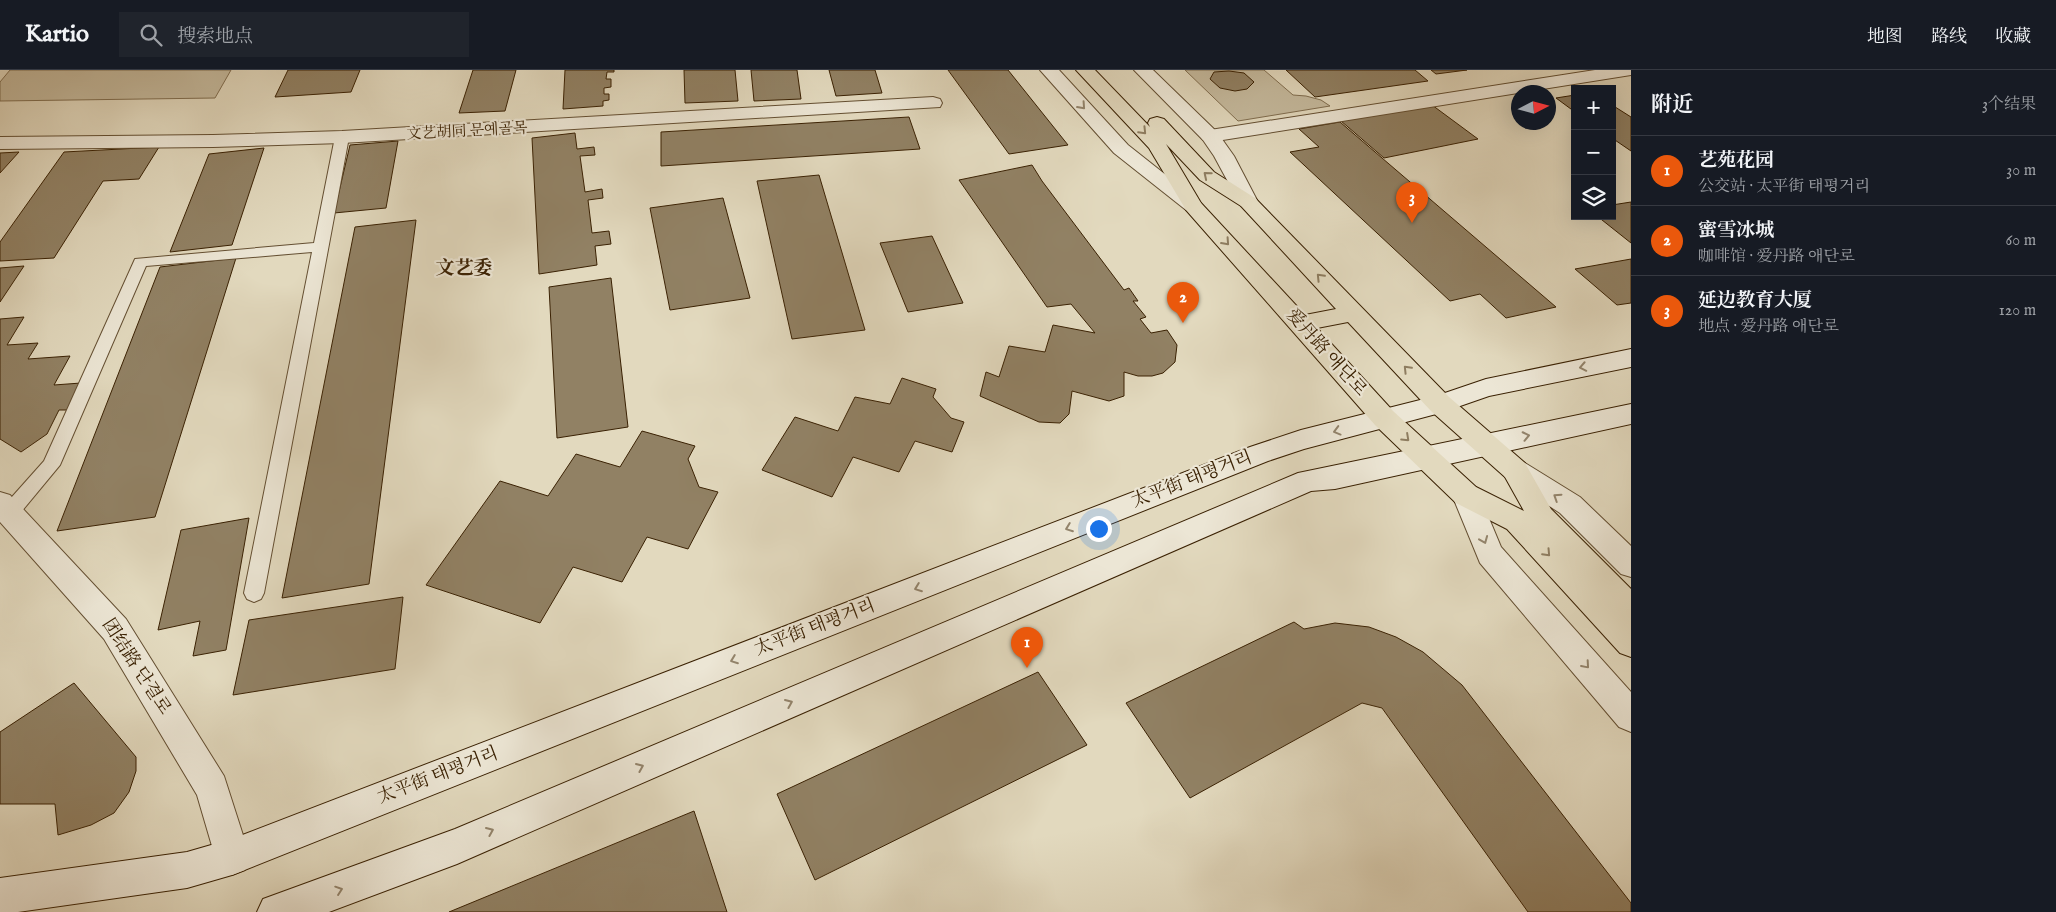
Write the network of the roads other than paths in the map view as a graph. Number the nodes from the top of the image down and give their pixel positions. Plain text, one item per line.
1 (1049, 70) edge
2 (1085, 70) edge
3 (1105, 70) edge
4 (1142, 70) edge
5 (1630, 70) edge
6 (933, 103) dead end
7 (1210, 136) junction
8 (342, 137) junction
9 (0, 143) edge
10 (1248, 202) junction
11 (1193, 206) junction
12 (320, 246) junction
13 (1353, 312) junction
14 (1300, 324) junction
15 (1631, 358) edge
16 (1440, 404) junction
17 (1631, 414) edge
18 (1384, 418) junction
19 (1486, 445) junction
20 (1428, 459) junction
21 (1515, 470) junction
22 (1466, 495) junction
23 (5, 508) edge
24 (1631, 565) edge
25 (254, 593) dead end
26 (1631, 610) edge
27 (1631, 643) edge
28 (1631, 716) edge
29 (232, 857) junction
30 (0, 896) edge
31 (276, 912) edge

1 -> 11 street, 爱丹路 애단로
2 -> 11 main road, 爱丹路 애단로
10 -> 3 main road
4 - 7 street
5 - 7 street
6 - 8 street, 文艺胡同 문예골목
7 - 10 street
8 - 9 street, 文艺胡同 문예골목
8 - 12 lane
13 -> 10 main road
11 -> 14 main road, 爱丹路 애단로
12 - 23 lane
12 - 25 lane
13 - 14 main road
16 -> 13 main road
14 - 18 main road, 爱丹路 애단로
15 -> 16 street, 太平街 태평거리
16 - 18 street, 太平街 태평거리
16 - 19 main road
19 -> 17 street
18 -> 20 main road, 爱丹路 애단로
18 -> 29 street, 太平街 태평거리
19 - 20 street
19 - 21 main road
20 - 22 main road, 爱丹路 애단로
31 -> 20 street
24 -> 21 street
21 - 26 main road
22 -> 27 main road, 爱丹路 애단로
22 -> 28 street, 爱丹路 애단로
23 - 29 street, 团结路 단결로
29 - 30 street, 太平街 태평거리

